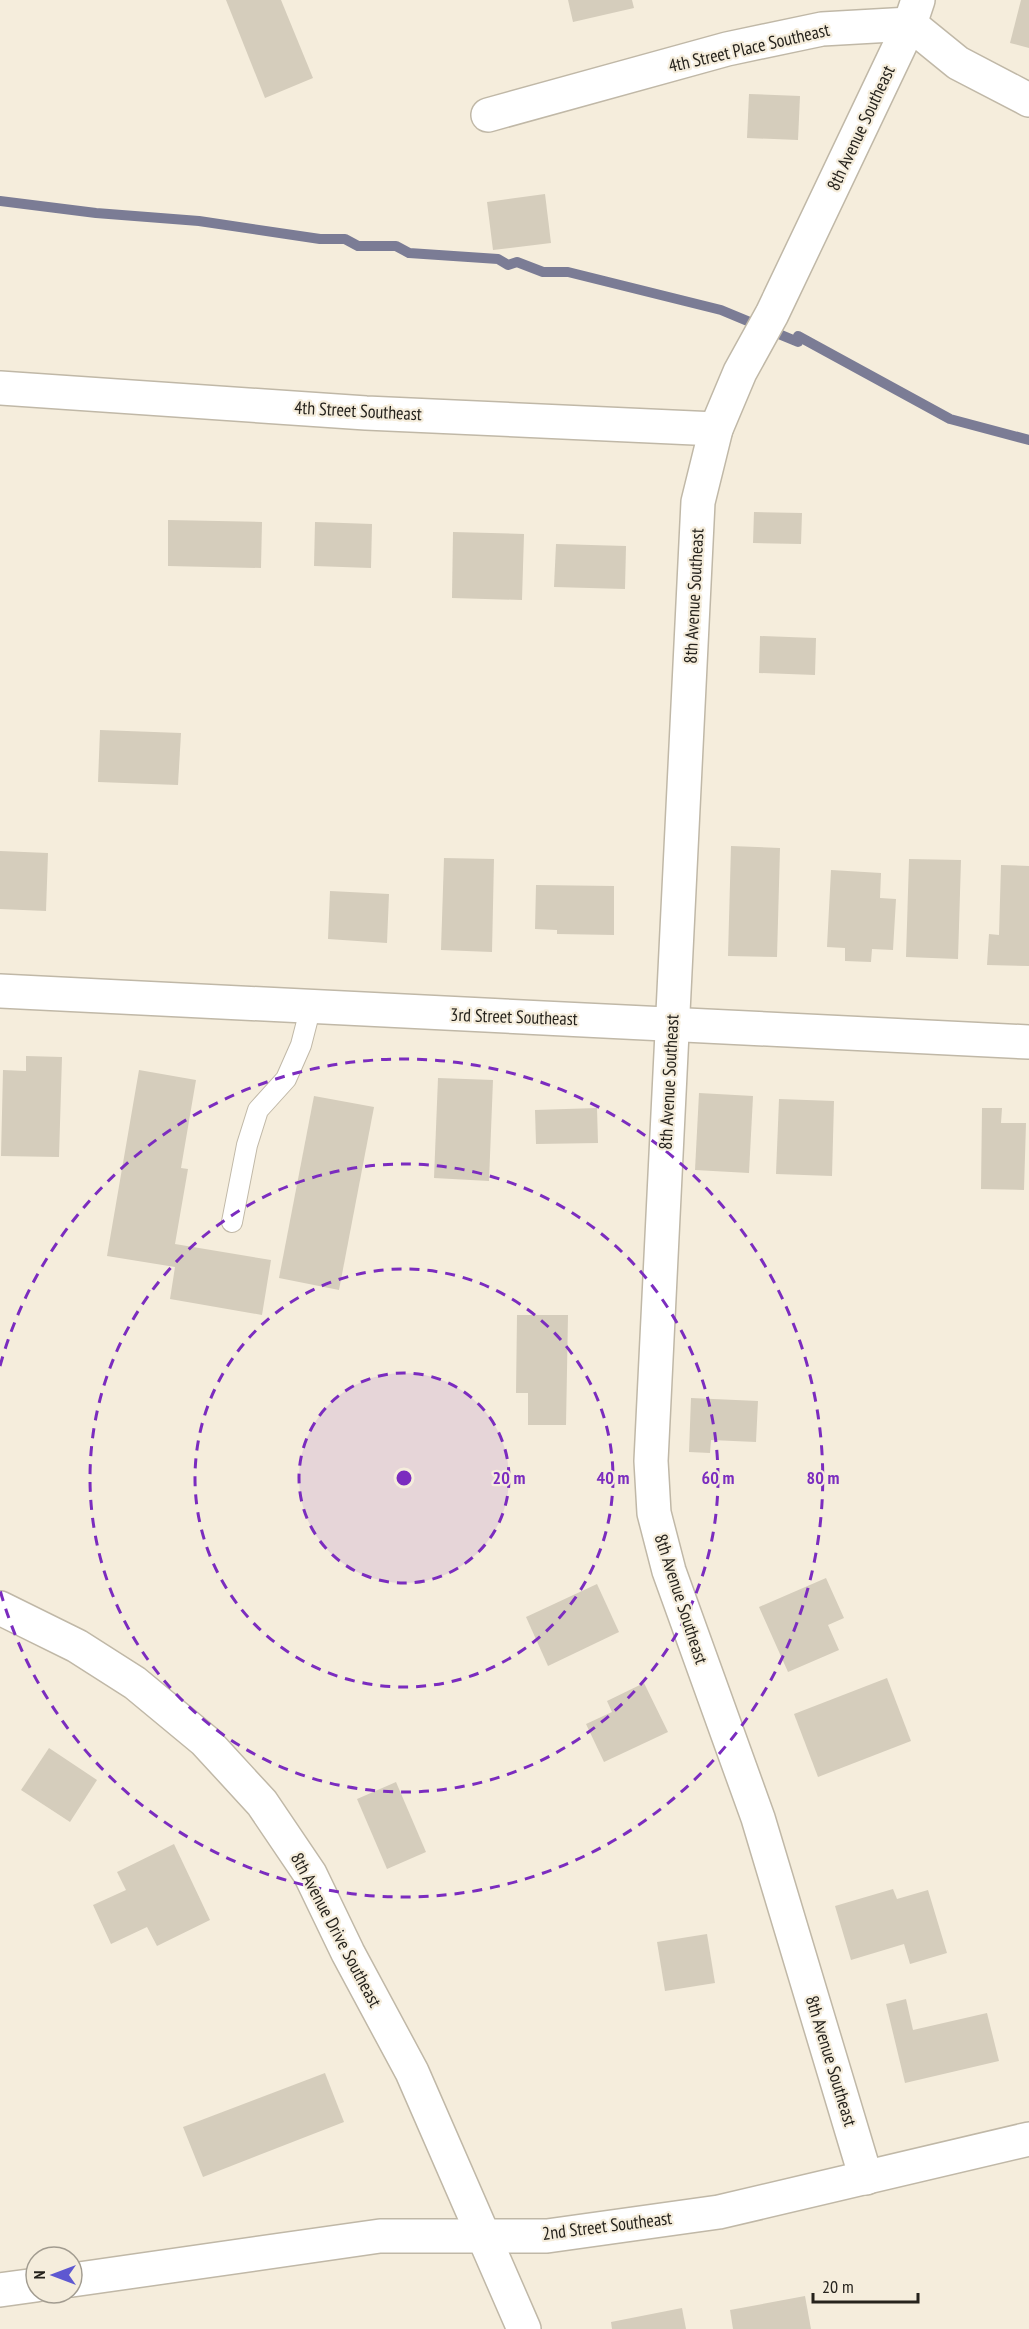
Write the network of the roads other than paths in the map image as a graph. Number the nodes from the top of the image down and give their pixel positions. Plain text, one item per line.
1 (914, 12) edge
2 (1029, 100) edge
3 (488, 115) dead end
4 (0, 388) edge
5 (716, 429) junction
6 (0, 990) edge
7 (311, 1006) junction
8 (672, 1024) junction
9 (1029, 1042) edge
10 (232, 1222) dead end
11 (0, 1608) edge
12 (1029, 2139) edge
13 (866, 2178) junction
14 (481, 2234) junction
15 (84, 2278) edge
16 (24, 2287) edge
17 (0, 2290) edge
18 (524, 2329) edge

1 - 2 street
1 - 3 street, 4th Street Place Southeast
1 - 5 street, 8th Avenue Southeast
4 - 5 street, 4th Street Southeast
5 - 8 street, 8th Avenue Southeast
6 - 7 street, 3rd Street Southeast
7 - 8 street, 3rd Street Southeast
7 - 10 lane
8 - 9 street, 3rd Street Southeast
8 - 13 street, 8th Avenue Southeast
11 - 14 street, 8th Avenue Drive Southeast
12 - 13 street, 2nd Street Southeast
13 - 14 street, 2nd Street Southeast
14 - 15 street, 2nd Street Southeast
14 - 18 street, 8th Avenue Drive Southeast
16 - 17 street

